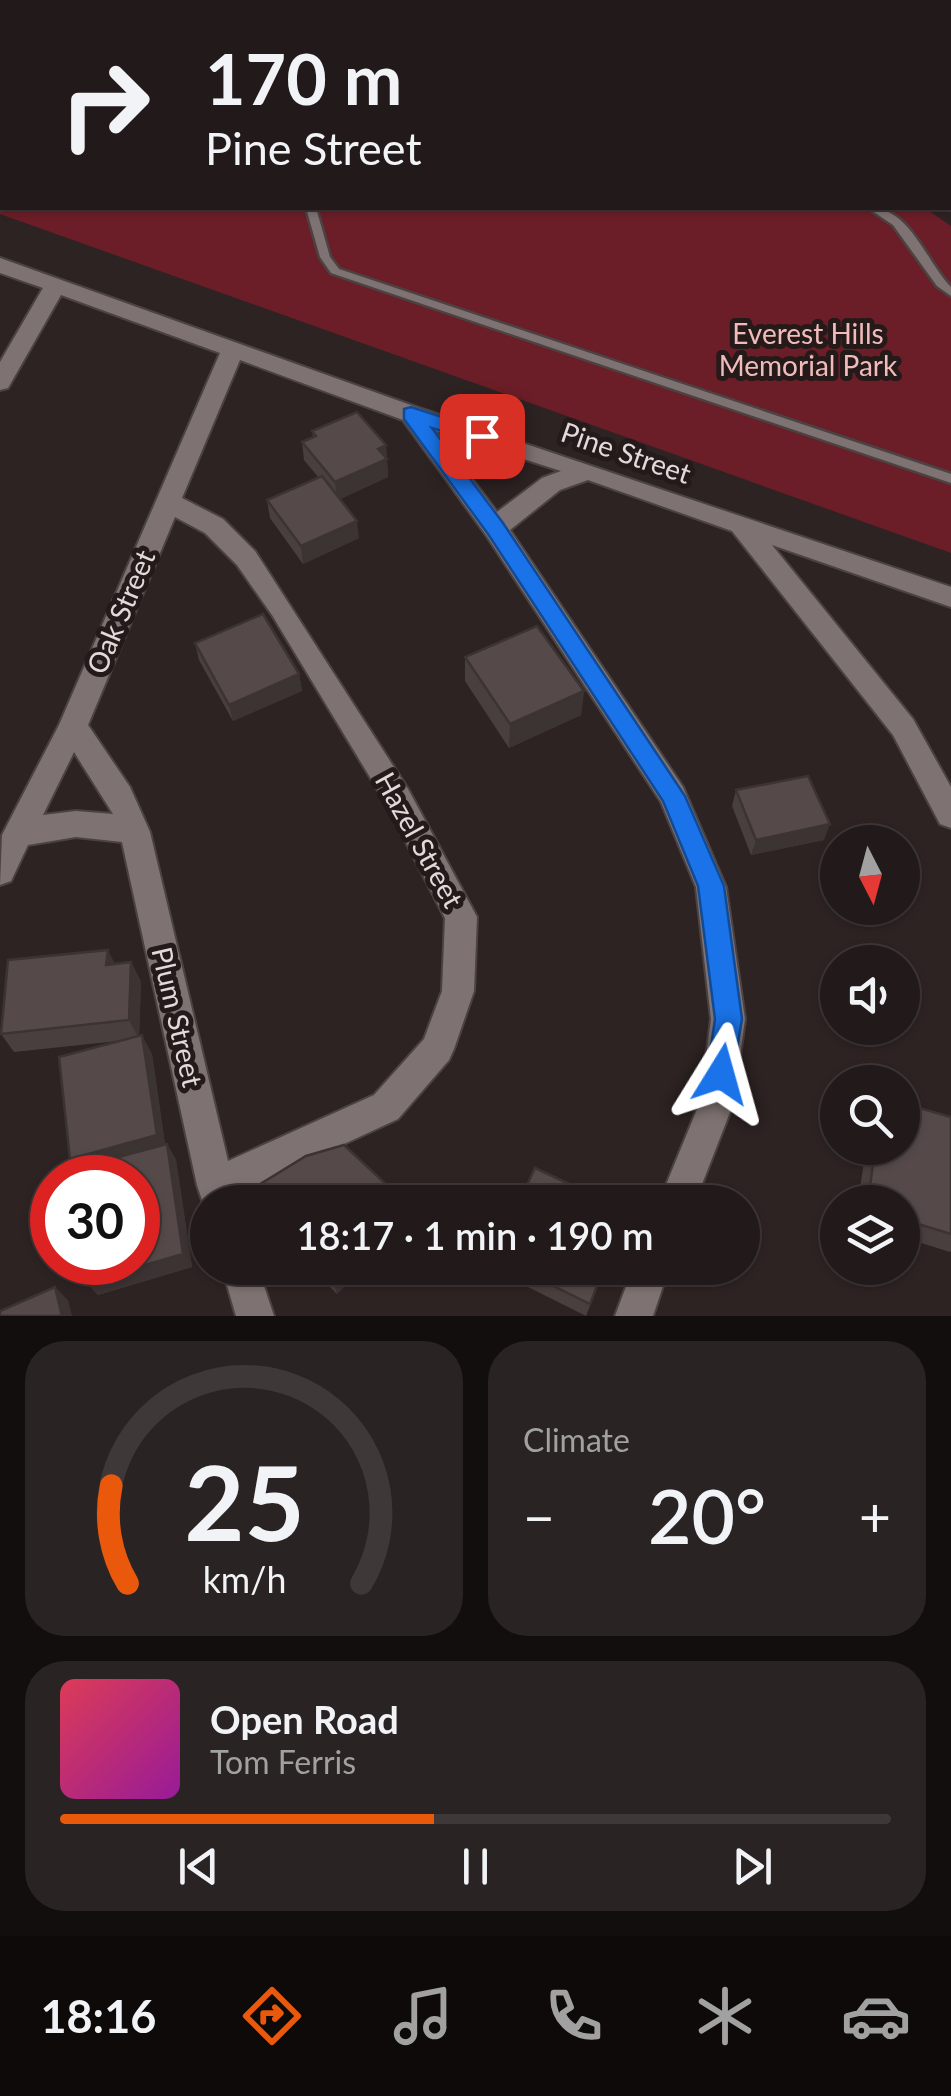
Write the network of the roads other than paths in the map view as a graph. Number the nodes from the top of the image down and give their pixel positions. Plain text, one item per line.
1 (312, 210) edge
2 (876, 210) edge
3 (0, 265) edge
4 (56, 285) junction
5 (951, 293) edge
6 (9, 348) edge
7 (232, 349) junction
8 (0, 382) edge
9 (411, 414) junction
10 (588, 470) junction
11 (951, 479) edge
12 (168, 502) junction
13 (740, 523) junction
14 (496, 528) junction
15 (951, 596) edge
16 (73, 726) junction
17 (951, 815) edge
18 (134, 832) junction
19 (17, 835) junction
20 (0, 872) edge
21 (216, 1185) edge
22 (235, 1185) edge
23 (684, 1185) edge
24 (245, 1285) edge
25 (646, 1285) edge
26 (255, 1316) edge
27 (634, 1316) edge

1 - 11 lane
2 - 5 lane
3 - 4 street, Pine Street
4 - 6 street
4 - 7 street, Pine Street
6 - 8 street
7 - 9 street, Pine Street
7 - 12 street, Oak Street
9 - 10 street, Pine Street
9 - 14 street
10 - 13 street, Pine Street
10 - 14 street
12 - 16 street, Oak Street
12 - 22 street, Hazel Street
13 - 15 street, Pine Street
13 - 17 street
14 - 23 street
16 - 18 street, Plum Street
16 - 19 street, Oak Street
18 - 19 street
18 - 21 street, Plum Street
19 - 20 street, Oak Street
24 - 26 street
25 - 27 street

